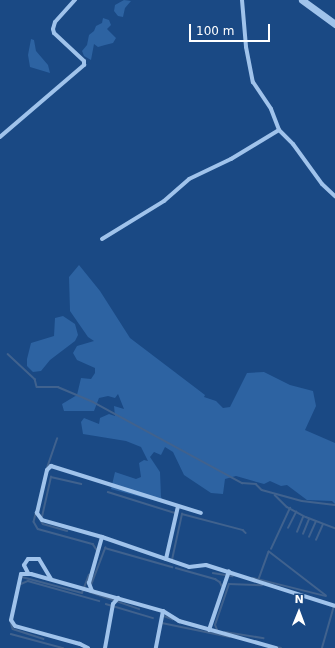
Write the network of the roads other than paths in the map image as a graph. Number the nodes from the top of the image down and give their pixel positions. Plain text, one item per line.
1 (75, 0) edge
2 (242, 0) edge
3 (302, 0) edge
4 (335, 24) edge
5 (279, 130) junction
6 (0, 137) edge
7 (335, 196) edge
8 (102, 239) dead end
9 (178, 506) junction
10 (201, 513) dead end
11 (102, 536) junction
12 (166, 559) junction
13 (229, 571) junction
14 (28, 573) junction
15 (51, 579) junction
16 (89, 583) junction
17 (83, 588) junction
18 (92, 590) junction
19 (118, 598) junction
20 (335, 606) edge
21 (163, 611) junction
22 (209, 630) junction
23 (88, 648) edge
24 (105, 648) edge
25 (156, 648) edge
26 (276, 648) edge

1 - 6 street
2 - 5 street
3 - 4 street
5 - 7 street
5 - 8 street
9 - 10 street
9 - 11 street
9 - 12 street
11 - 12 street
11 - 16 street
12 - 13 street
13 - 20 street
13 - 22 street
14 - 15 street
14 - 15 street
14 - 23 street
15 - 17 street
16 - 17 street
16 - 18 street
17 - 18 street
18 - 19 street
19 - 21 street
19 - 24 street
21 - 22 street
21 - 25 street
22 - 26 street

